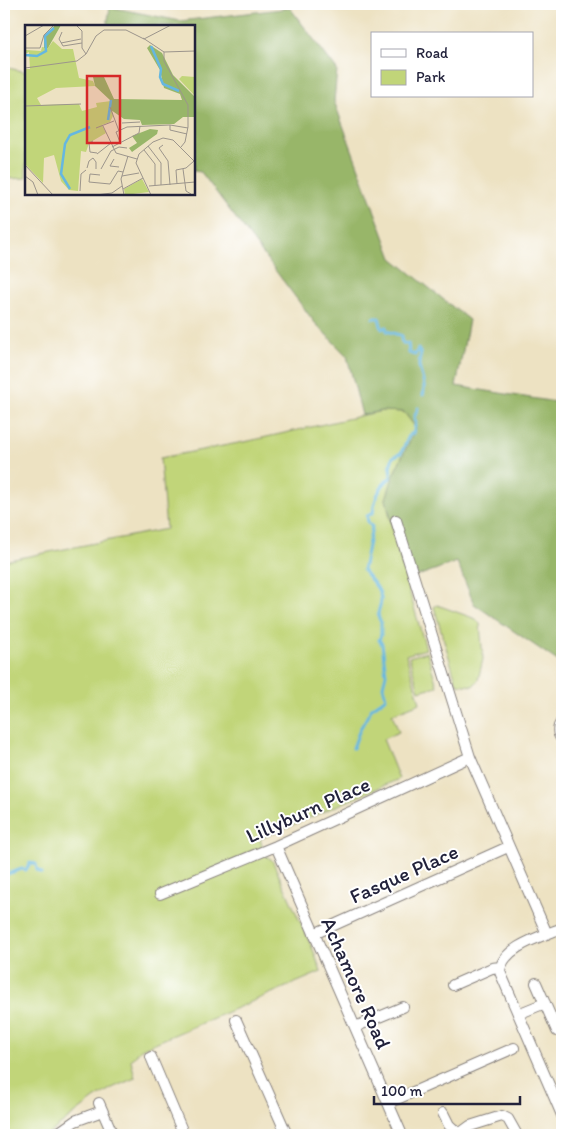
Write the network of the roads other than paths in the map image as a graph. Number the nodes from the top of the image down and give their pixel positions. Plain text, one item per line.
1 (396, 520) dead end
2 (562, 721) edge
3 (562, 739) edge
4 (470, 757) junction
5 (276, 846) junction
6 (508, 847) junction
7 (160, 894) dead end
8 (562, 928) edge
9 (314, 934) junction
10 (547, 934) junction
11 (501, 966) junction
12 (536, 983) dead end
13 (452, 985) dead end
14 (545, 1003) junction
15 (403, 1007) dead end
16 (518, 1014) junction
17 (236, 1020) dead end
18 (355, 1027) junction
19 (557, 1031) dead end
20 (514, 1048) dead end
21 (151, 1057) dead end
22 (388, 1103) junction
23 (443, 1113) dead end
24 (562, 1115) edge
25 (459, 1134) edge
26 (55, 1135) edge
27 (113, 1135) edge
28 (184, 1135) edge
29 (287, 1135) edge
30 (402, 1135) edge
31 (517, 1135) edge

1 - 4 street
2 - 3 street
4 - 5 street, Lillyburn Place
4 - 6 street
5 - 7 street, Lillyburn Place
5 - 9 street, Achamore Road
6 - 9 street, Fasque Place
6 - 10 street
8 - 10 street
9 - 18 street, Achamore Road
10 - 11 street
11 - 13 street
11 - 16 street
12 - 14 street
14 - 16 street
14 - 19 street
15 - 18 street
16 - 24 street
17 - 29 street
18 - 22 street, Achamore Road
20 - 22 street
21 - 28 street
22 - 30 street, Achamore Road
23 - 25 street
25 - 31 street
26 - 27 street

